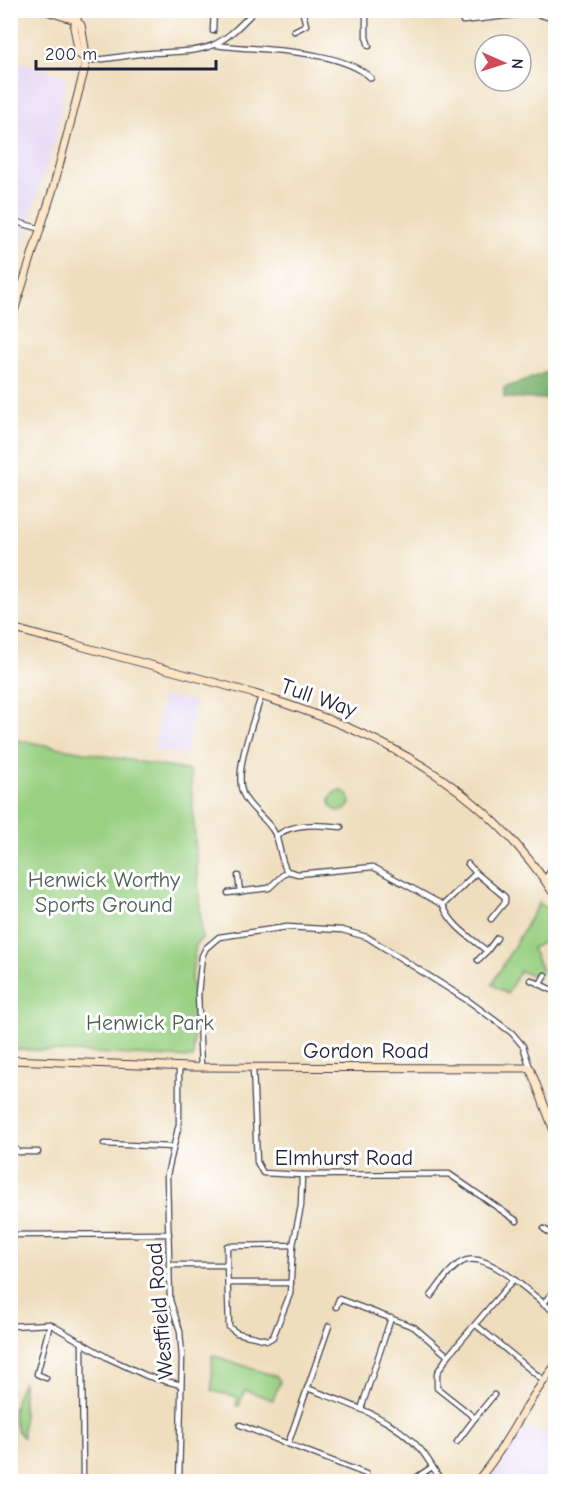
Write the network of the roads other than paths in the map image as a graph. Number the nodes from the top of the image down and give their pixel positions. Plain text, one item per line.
1 (43, 10) edge
2 (80, 10) edge
3 (214, 10) edge
4 (255, 10) edge
5 (302, 10) edge
6 (366, 10) edge
7 (470, 11) edge
8 (533, 12) edge
9 (472, 18) junction
10 (555, 19) edge
11 (75, 20) junction
12 (463, 21) dead end
13 (306, 25) junction
14 (312, 25) dead end
15 (213, 31) dead end
16 (294, 31) dead end
17 (215, 45) junction
18 (369, 46) dead end
19 (87, 60) junction
20 (371, 78) dead end
21 (10, 220) edge
22 (41, 229) junction
23 (10, 324) edge
24 (12, 628) edge
25 (261, 696) junction
26 (340, 827) dead end
27 (276, 837) junction
28 (468, 864) dead end
29 (555, 864) edge
30 (287, 871) junction
31 (477, 873) junction
32 (238, 876) dead end
33 (544, 880) junction
34 (228, 892) dead end
35 (240, 892) junction
36 (555, 897) edge
37 (442, 905) junction
38 (491, 919) dead end
39 (497, 938) dead end
40 (487, 951) junction
41 (478, 960) dead end
42 (545, 975) dead end
43 (531, 980) dead end
44 (540, 984) junction
45 (555, 992) edge
46 (10, 1060) edge
47 (179, 1067) junction
48 (201, 1067) junction
49 (254, 1068) junction
50 (530, 1068) junction
51 (10, 1129) edge
52 (555, 1136) edge
53 (104, 1144) dead end
54 (173, 1147) junction
55 (39, 1152) dead end
56 (302, 1175) junction
57 (515, 1210) dead end
58 (511, 1217) junction
59 (517, 1221) dead end
60 (555, 1227) edge
61 (544, 1229) dead end
62 (169, 1234) junction
63 (10, 1235) edge
64 (553, 1236) edge
65 (293, 1245) junction
66 (170, 1265) junction
67 (227, 1265) junction
68 (513, 1280) junction
69 (291, 1282) junction
70 (228, 1283) junction
71 (555, 1288) edge
72 (431, 1296) dead end
73 (543, 1304) junction
74 (336, 1307) dead end
75 (555, 1313) edge
76 (391, 1318) junction
77 (50, 1324) junction
78 (476, 1325) junction
79 (10, 1326) edge
80 (329, 1326) dead end
81 (82, 1342) junction
82 (448, 1356) junction
83 (555, 1365) edge
84 (46, 1378) dead end
85 (543, 1380) junction
86 (182, 1385) junction
87 (307, 1388) junction
88 (494, 1395) dead end
89 (361, 1409) junction
90 (475, 1418) junction
91 (240, 1425) dead end
92 (457, 1442) dead end
93 (288, 1444) junction
94 (432, 1467) junction
95 (366, 1474) dead end
96 (83, 1482) edge
97 (179, 1482) edge
98 (410, 1482) edge
99 (442, 1482) edge
100 (476, 1482) edge

1 - 11 street
2 - 11 street
3 - 15 street
4 - 17 street
5 - 13 street
6 - 18 street
7 - 9 street
8 - 9 street
8 - 10 street
9 - 12 street
11 - 19 street
13 - 14 street
13 - 16 street
17 - 19 street
17 - 20 street
19 - 22 street
21 - 22 street
22 - 23 street
24 - 25 street, Tull Way
25 - 27 street
25 - 33 street, Tull Way
26 - 27 street
27 - 30 street
28 - 31 street
29 - 33 street
30 - 35 street
30 - 37 street
31 - 37 street
31 - 38 street
32 - 35 street
33 - 36 street, Tull Way
34 - 35 street
37 - 40 street
39 - 40 street
40 - 41 street
42 - 44 street
43 - 44 street
44 - 45 street
46 - 47 street, Gordon Road
47 - 48 street, Gordon Road
47 - 54 street, Westfield Road
48 - 49 street, Gordon Road
48 - 50 street
49 - 50 street, Gordon Road
49 - 56 street, Elmhurst Road
50 - 52 street
51 - 55 street
53 - 54 street
54 - 62 street, Westfield Road
56 - 58 street, Elmhurst Road
56 - 65 street
57 - 58 street
58 - 59 street, Elmhurst Road
60 - 64 street
61 - 64 street
62 - 63 street
62 - 66 street, Westfield Road
65 - 67 street
65 - 69 street
66 - 67 street
66 - 86 street, Westfield Road
67 - 70 street
68 - 72 street
68 - 73 street
68 - 78 street
69 - 70 street
69 - 70 street
71 - 73 street
73 - 75 street
74 - 76 street
76 - 82 street
76 - 89 street
77 - 79 street
77 - 81 street
77 - 84 street
78 - 82 street
78 - 85 street
80 - 87 street
81 - 86 street
81 - 96 street
82 - 90 street
83 - 85 street
85 - 100 street
86 - 97 street, Westfield Road
87 - 89 street
87 - 93 street
88 - 90 street
89 - 94 street
90 - 92 street
91 - 93 street
93 - 95 street
94 - 98 street
94 - 99 street

